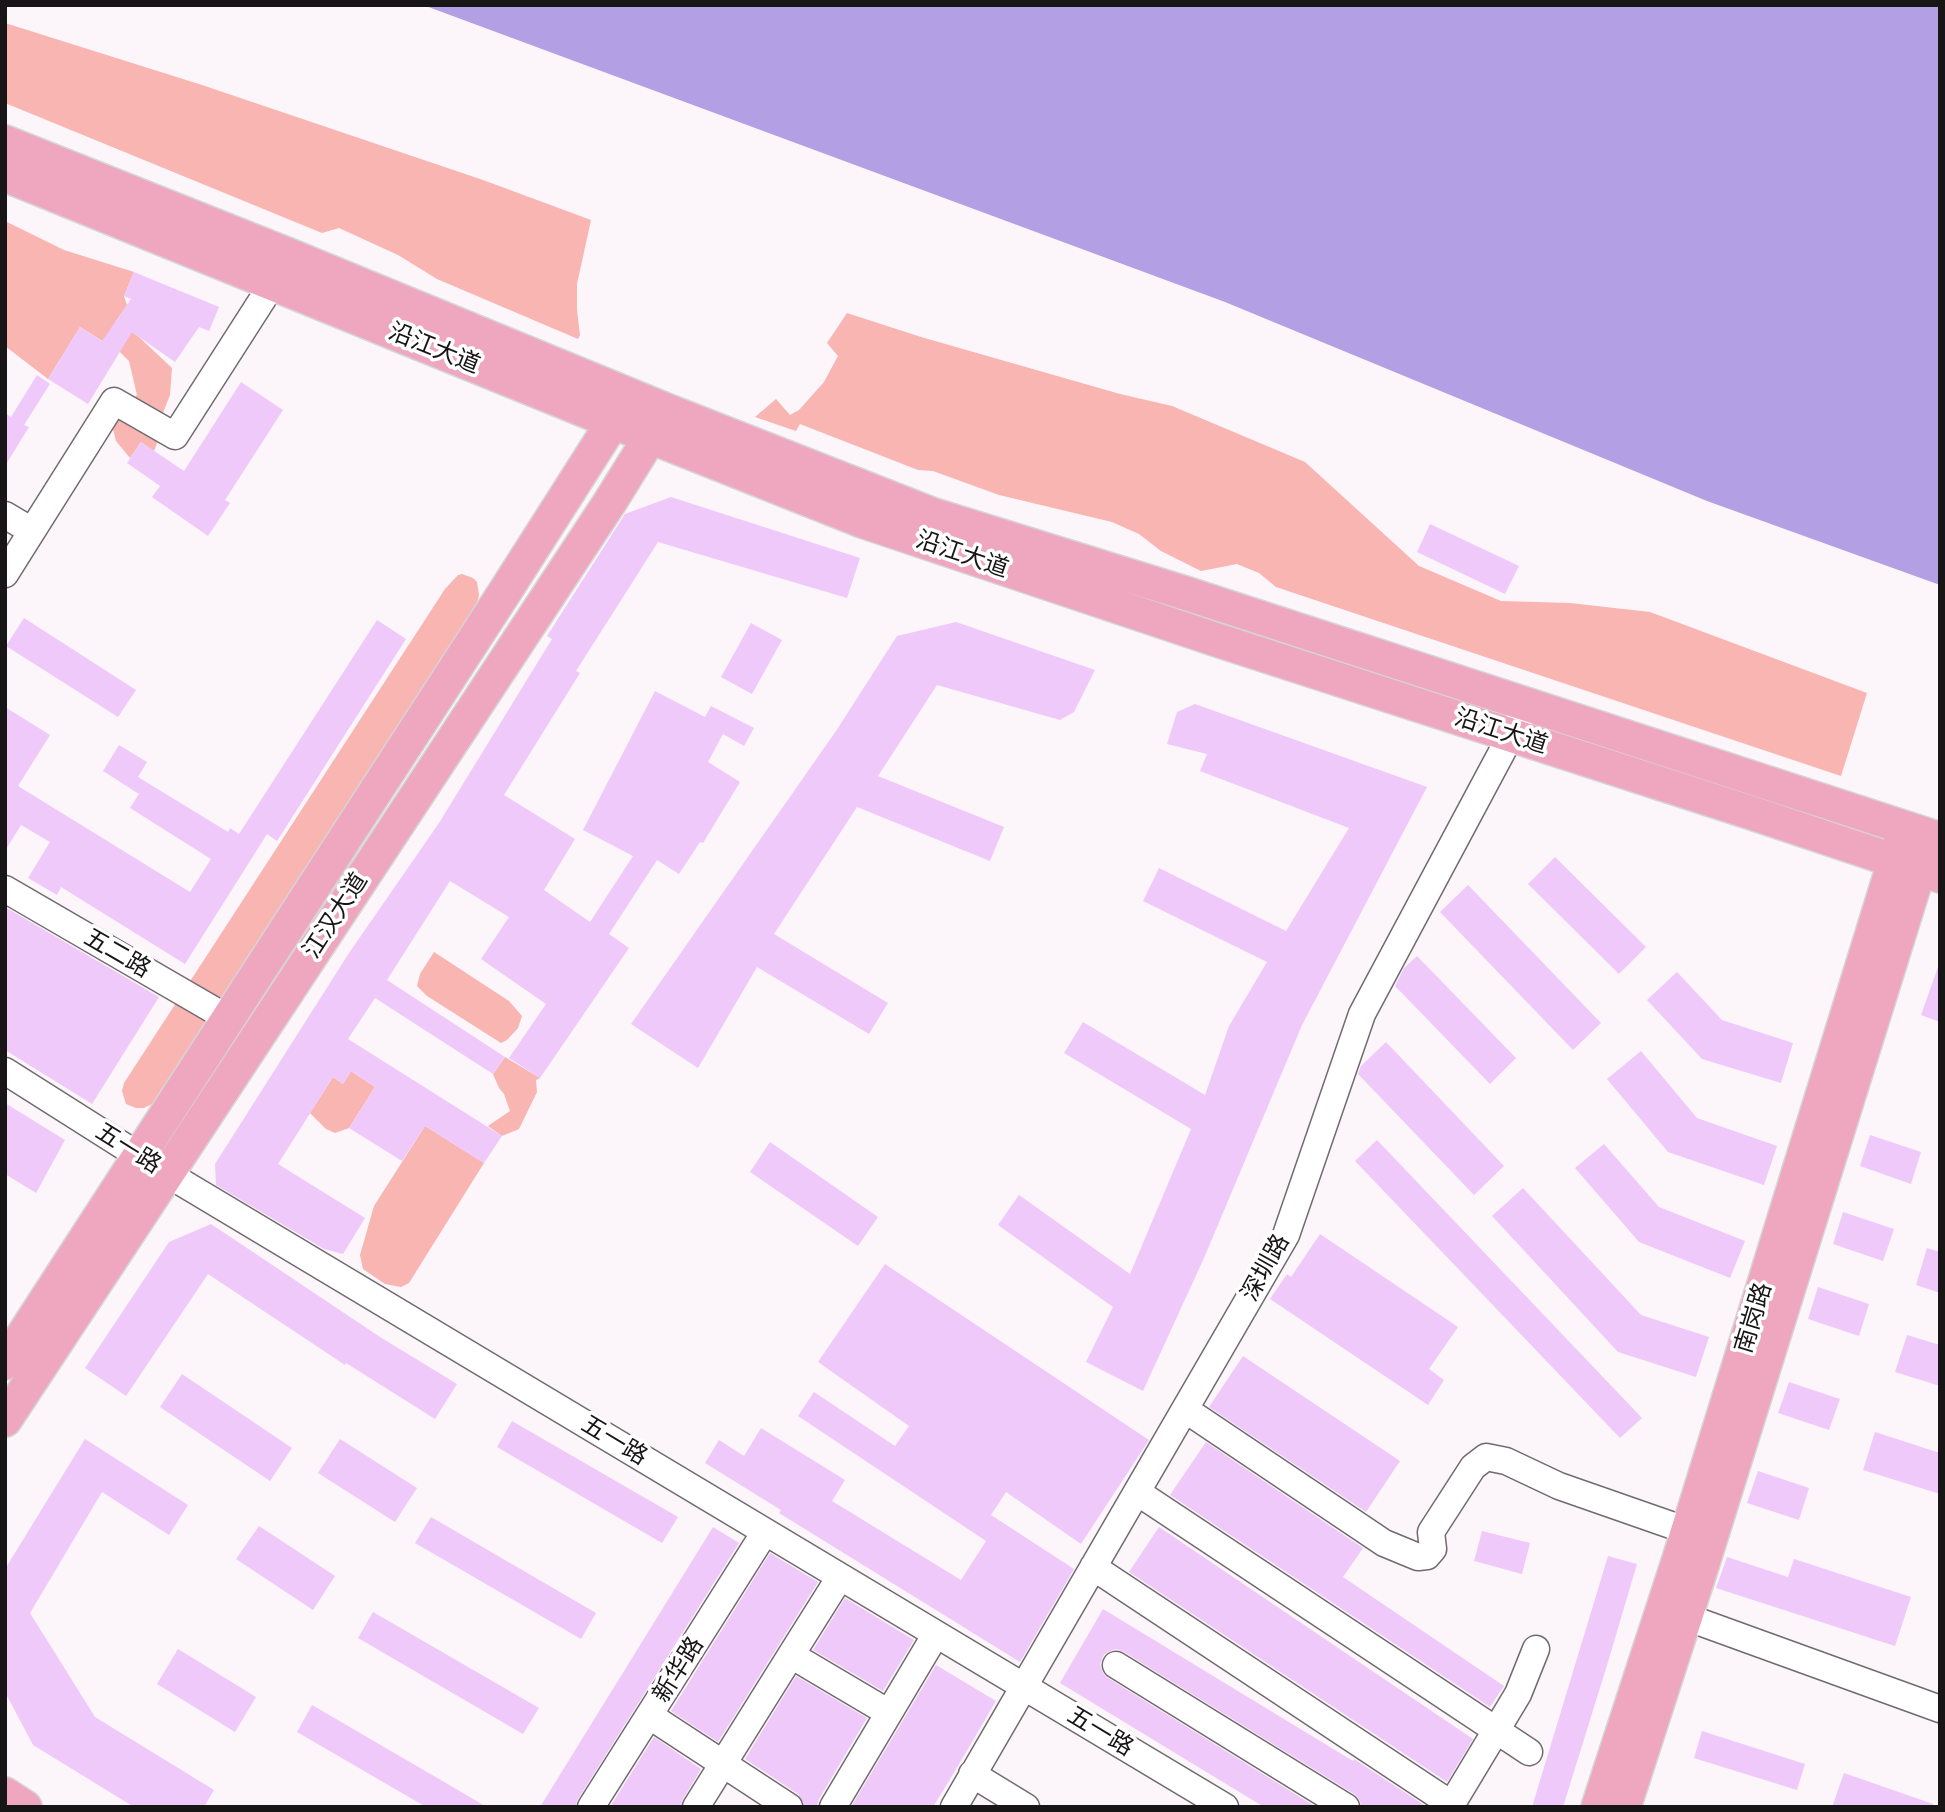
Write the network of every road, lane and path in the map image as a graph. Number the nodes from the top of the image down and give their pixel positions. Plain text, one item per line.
1 (5, 142) edge
2 (5, 175) edge
3 (272, 284) junction
4 (620, 408) junction
5 (659, 424) junction
6 (5, 515) edge
7 (32, 531) junction
8 (5, 574) edge
9 (1527, 705) junction
10 (1510, 735) junction
11 (1924, 834) edge
12 (1918, 869) edge
13 (5, 889) edge
14 (229, 1019) junction
15 (5, 1071) edge
16 (153, 1165) junction
17 (5, 1363) edge
18 (1186, 1410) junction
19 (5, 1420) edge
20 (1137, 1492) junction
21 (1688, 1531) junction
22 (765, 1532) junction
23 (1093, 1567) junction
24 (840, 1577) junction
25 (1686, 1617) junction
26 (936, 1634) junction
27 (1536, 1649) dead end
28 (791, 1655) junction
29 (1116, 1665) dead end
30 (1022, 1686) junction
31 (1940, 1709) edge
32 (889, 1713) junction
33 (650, 1716) junction
34 (1495, 1732) junction
35 (1529, 1752) dead end
36 (723, 1763) junction
37 (972, 1774) junction
38 (5, 1794) edge
39 (1216, 1804) edge
40 (1451, 1806) edge
41 (26, 1807) edge
42 (591, 1807) edge
43 (696, 1807) edge
44 (789, 1807) edge
45 (833, 1807) edge
46 (954, 1807) edge
47 (1026, 1807) edge
48 (1346, 1807) edge
49 (1598, 1807) edge
50 (1624, 1807) edge

1 - 4 main road, 沿江大道
2 - 3 main road, 沿江大道
3 - 4 main road, 沿江大道
3 - 7 street
4 - 5 main road, 沿江大道
4 - 14 main road, 江汉大道
5 - 9 main road, 沿江大道
5 - 10 main road, 沿江大道
5 - 16 main road, 江汉大道
6 - 7 street
7 - 8 street
9 - 10 street, 深圳路
9 - 11 main road, 沿江大道
10 - 12 main road, 沿江大道
10 - 18 street, 深圳路
11 - 12 main road, 南岗路
12 - 21 main road, 南岗路
12 - 25 main road, 南岗路
13 - 14 street, 五二路
14 - 16 main road, 江汉大道
15 - 16 street, 五一路
16 - 17 main road, 江汉大道
16 - 19 main road, 江汉大道
16 - 22 street, 五一路
18 - 20 street, 深圳路
18 - 21 street
20 - 23 street, 深圳路
20 - 34 street
21 - 49 main road, 南岗路
22 - 24 street, 五一路
22 - 33 street, 新华路
23 - 30 street, 深圳路
23 - 40 street
24 - 26 street, 五一路
24 - 28 street
25 - 31 street
25 - 50 main road, 南岗路
26 - 30 street, 五一路
26 - 32 street
27 - 34 street
28 - 32 street
28 - 36 street
29 - 48 street
30 - 37 street, 深圳路
30 - 39 street, 五一路
32 - 45 street
33 - 36 street
33 - 42 street, 新华路
34 - 35 street
34 - 40 street
36 - 43 street
36 - 44 street
37 - 46 street, 深圳路
37 - 47 street
38 - 41 main road

